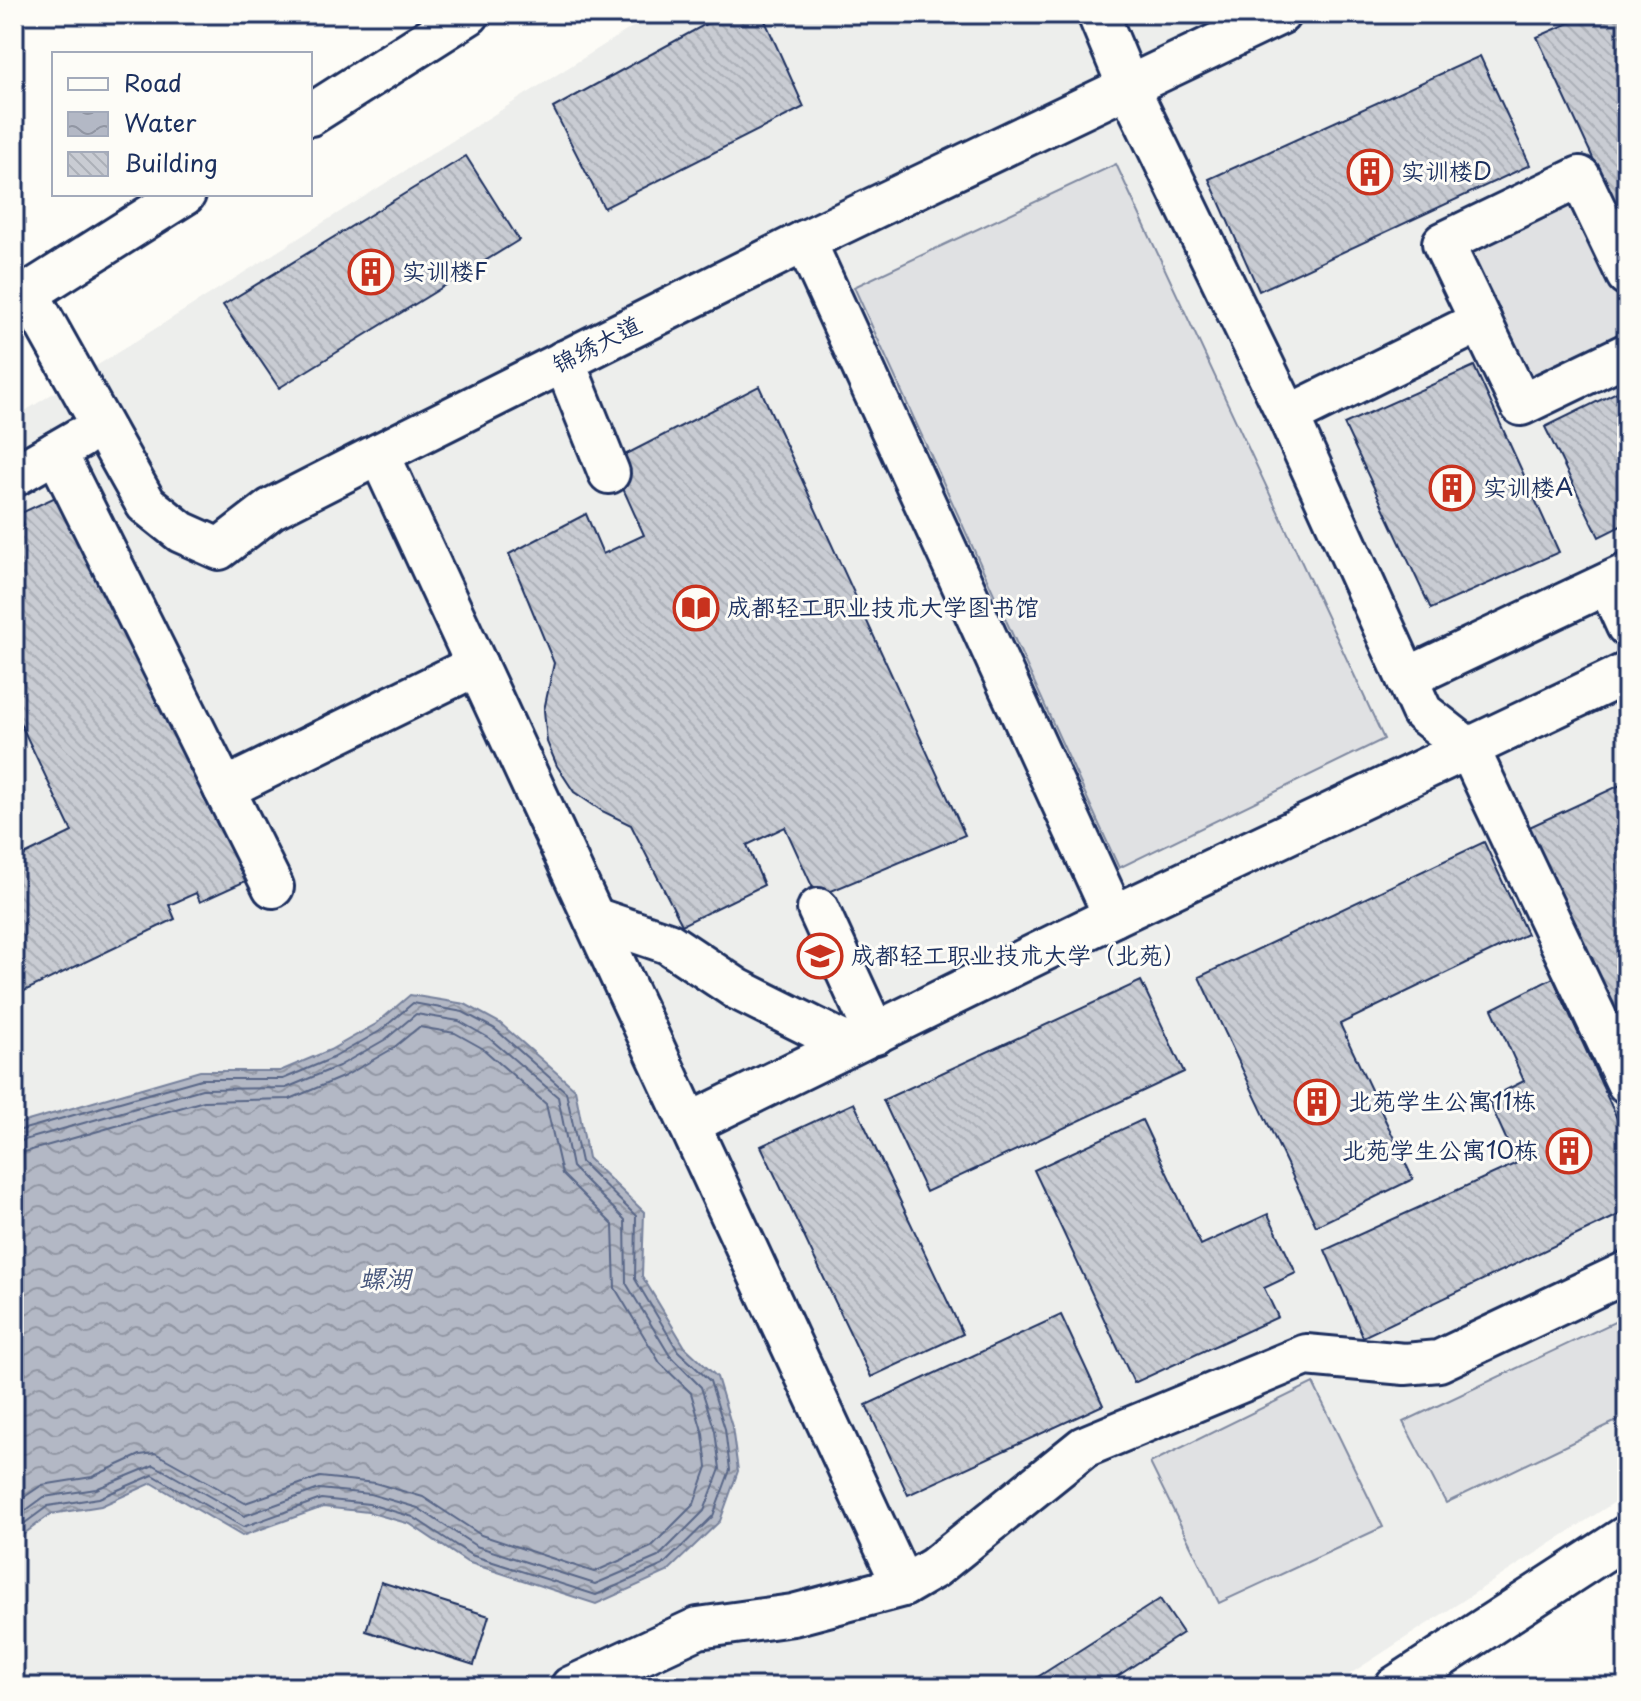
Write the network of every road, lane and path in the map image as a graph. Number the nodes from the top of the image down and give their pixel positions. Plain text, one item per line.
1 (469, 14) edge
2 (1098, 14) edge
3 (1280, 14) edge
4 (1128, 86) junction
5 (312, 114) edge
6 (182, 196) edge
7 (805, 241) junction
8 (1627, 275) edge
9 (21, 297) edge
10 (1481, 321) junction
11 (1627, 354) edge
12 (564, 361) junction
13 (1288, 416) junction
14 (102, 426) junction
15 (56, 452) junction
16 (379, 454) junction
17 (609, 473) dead end
18 (14, 476) edge
19 (1617, 579) edge
20 (1627, 626) edge
21 (477, 665) junction
22 (1627, 673) edge
23 (1407, 678) junction
24 (1469, 749) junction
25 (224, 789) junction
26 (273, 887) dead end
27 (818, 909) dead end
28 (1114, 916) junction
29 (594, 918) junction
30 (862, 1040) junction
31 (1627, 1083) edge
32 (689, 1124) junction
33 (1627, 1272) edge
34 (1627, 1536) edge
35 (903, 1586) junction
36 (571, 1687) edge
37 (1395, 1687) edge

1 - 5 street
2 - 4 street
3 - 4 street, 锦绣大道
4 - 7 street, 锦绣大道
4 - 13 street
6 - 9 street
7 - 12 street, 锦绣大道
7 - 28 street
8 - 10 street
9 - 14 street, 锦绣大道
10 - 11 street
10 - 13 street
12 - 16 street, 锦绣大道
12 - 17 street
13 - 23 street
14 - 15 street
14 - 16 street, 锦绣大道
15 - 18 street
15 - 25 street
16 - 21 street
19 - 20 street
19 - 23 street
21 - 25 street
21 - 29 street
22 - 24 street
23 - 24 street
24 - 28 street
24 - 31 street
25 - 26 street
27 - 30 street
28 - 30 street
29 - 30 street
29 - 32 street
30 - 32 street
32 - 35 street
33 - 35 street
34 - 37 street
35 - 36 street

